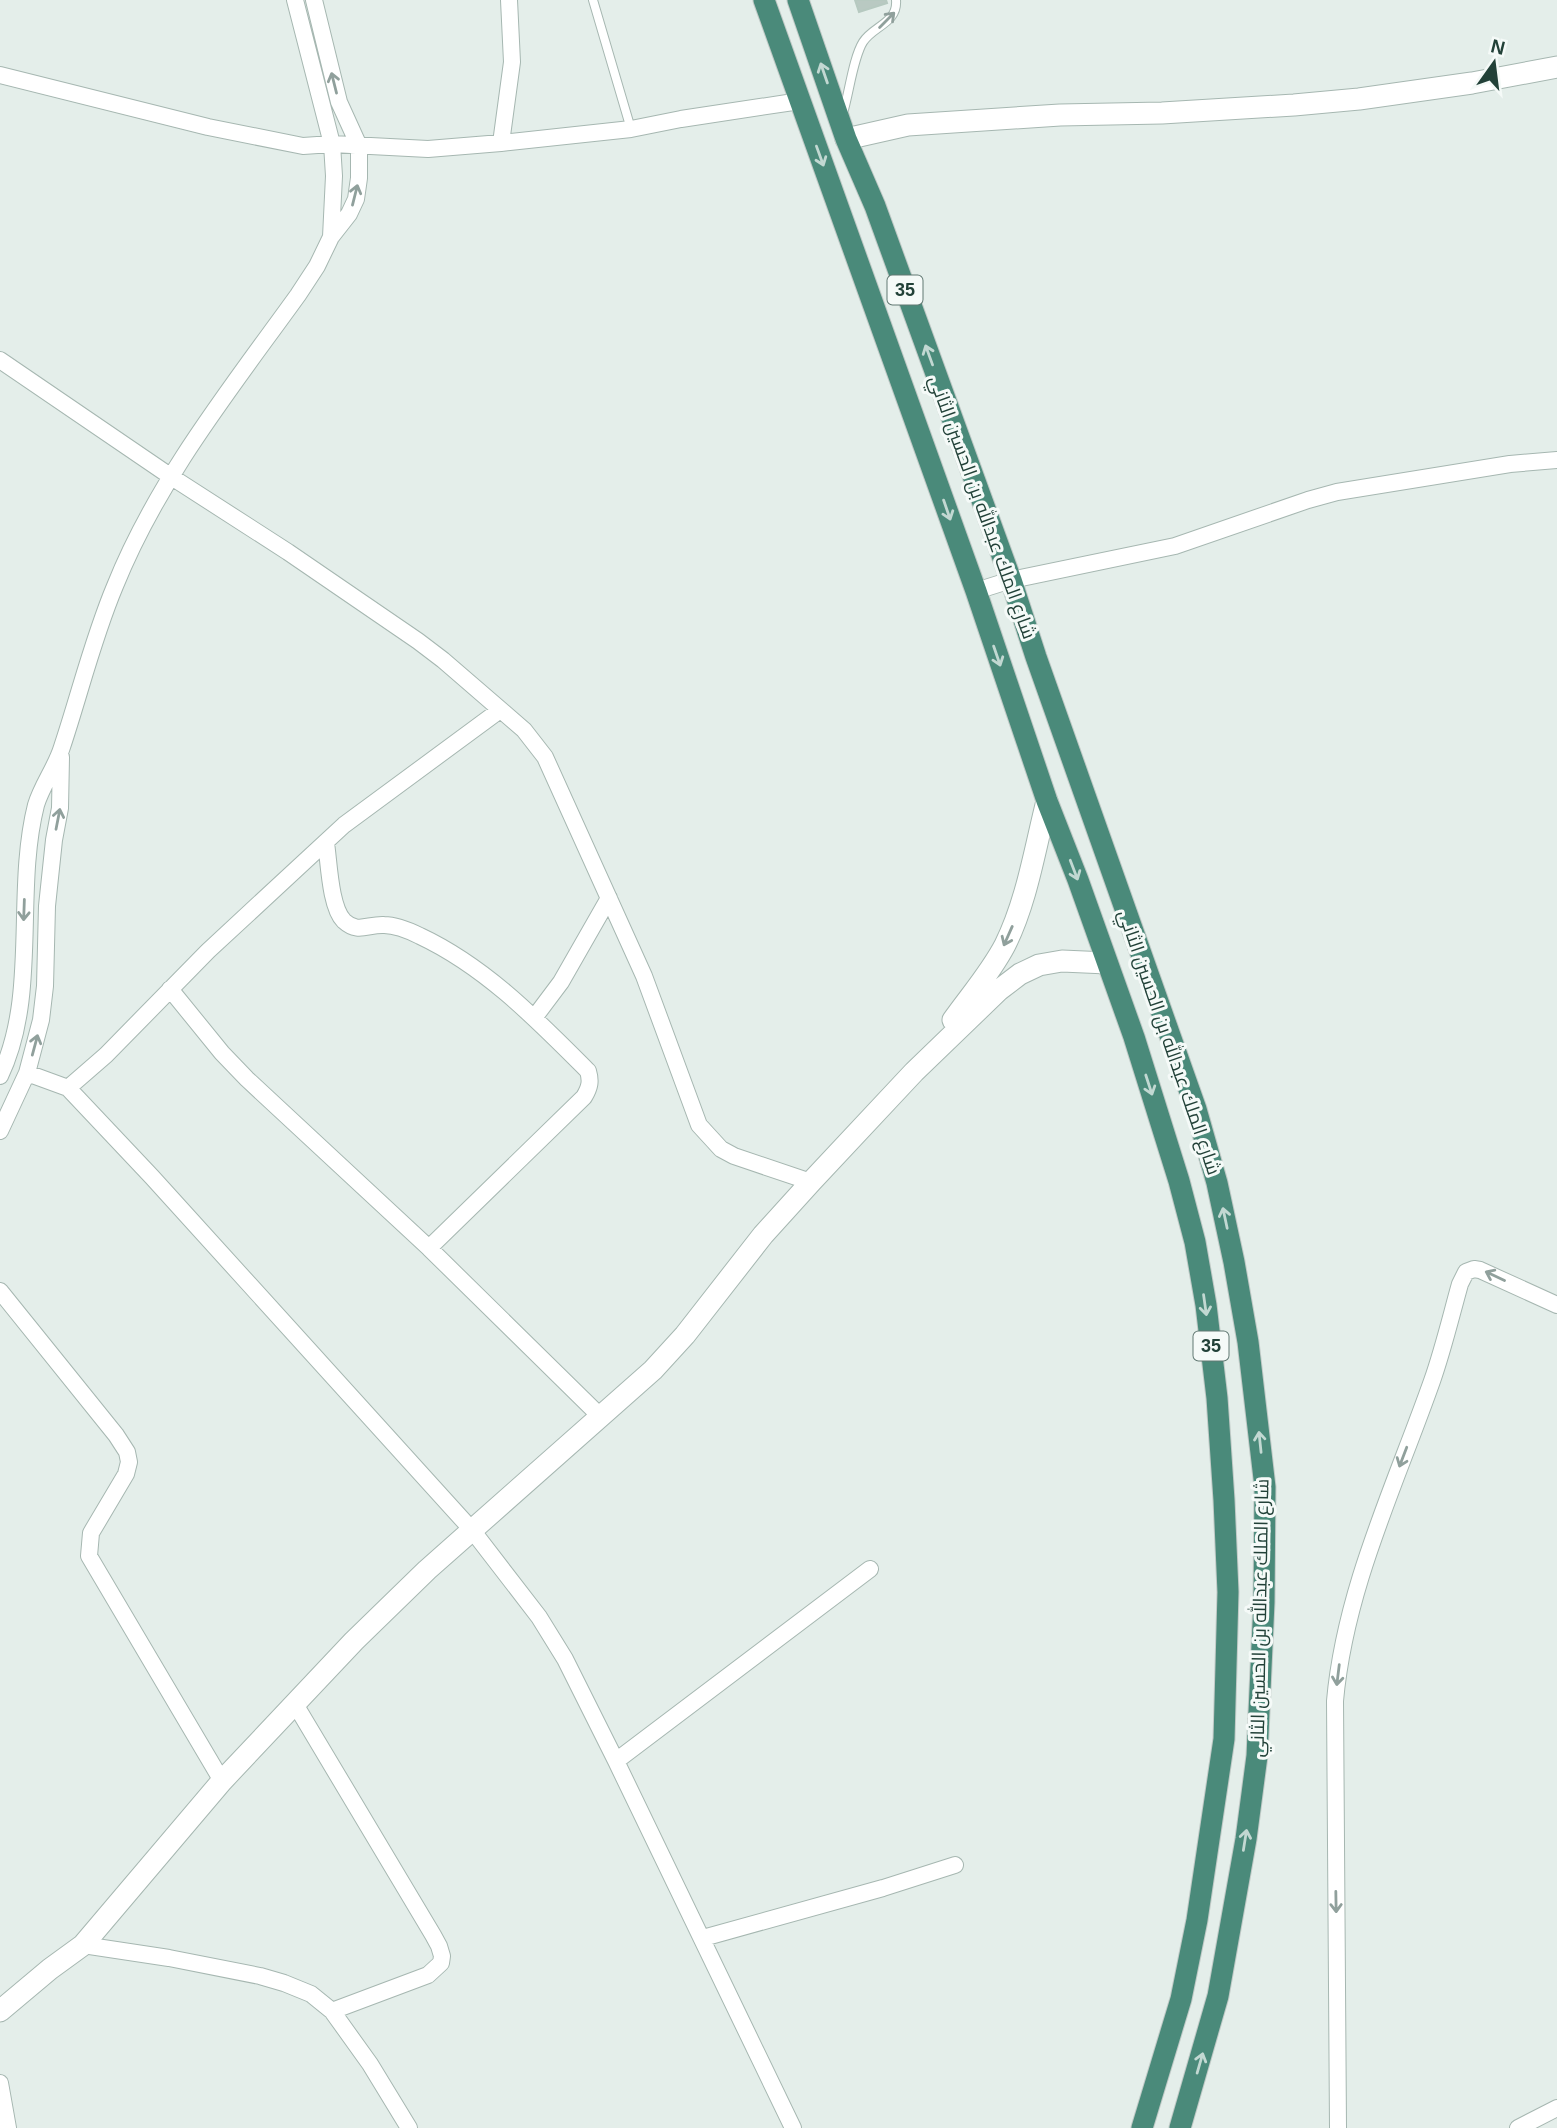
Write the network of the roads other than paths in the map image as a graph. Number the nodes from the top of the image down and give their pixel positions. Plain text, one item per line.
1 (295, 0) edge
2 (314, 0) edge
3 (509, 0) edge
4 (593, 0) edge
5 (764, 0) edge
6 (798, 0) edge
7 (896, 0) edge
8 (1557, 67) edge
9 (0, 75) edge
10 (800, 101) junction
11 (631, 130) junction
12 (843, 131) junction
13 (501, 143) junction
14 (331, 144) junction
15 (359, 146) junction
16 (331, 237) junction
17 (0, 360) edge
18 (1557, 460) edge
19 (170, 476) junction
20 (1011, 580) junction
21 (976, 592) junction
22 (500, 710) junction
23 (61, 751) junction
24 (1048, 801) junction
25 (326, 843) junction
26 (609, 898) junction
27 (1107, 963) junction
28 (170, 989) junction
29 (534, 1018) junction
30 (914, 1072) junction
31 (27, 1073) junction
32 (0, 1076) edge
33 (68, 1088) junction
34 (0, 1130) edge
35 (811, 1182) junction
36 (429, 1248) junction
37 (0, 1291) edge
38 (1557, 1305) edge
39 (601, 1417) junction
40 (472, 1530) junction
41 (870, 1569) dead end
42 (295, 1704) junction
43 (616, 1761) junction
44 (222, 1781) junction
45 (955, 1865) dead end
46 (703, 1938) junction
47 (83, 1945) junction
48 (0, 2011) edge
49 (332, 2011) junction
50 (0, 2083) edge
51 (1557, 2108) edge
52 (8, 2128) edge
53 (409, 2128) edge
54 (793, 2128) edge
55 (1142, 2128) edge
56 (1180, 2128) edge
57 (1338, 2128) edge
58 (1518, 2128) edge

1 - 14 street
15 -> 2 street
3 - 13 street
4 - 11 lane
5 - 10 highway, شارع الملك عبدالله بن الحسين الثاني / 35
12 -> 6 highway, شارع الملك عبدالله بن الحسين الثاني / 35
12 -> 7 lane
8 - 12 street
9 - 14 street
10 - 11 street
10 -> 21 highway, شارع الملك عبدالله بن الحسين الثاني / 35
11 - 13 street
20 -> 12 highway, شارع الملك عبدالله بن الحسين الثاني / 35
13 - 15 street
14 - 15 street
14 - 16 street
16 -> 15 street
16 - 19 street
17 - 19 street
18 - 20 street
19 - 22 street
19 - 23 street
20 - 21 street
56 -> 20 highway, شارع الملك عبدالله بن الحسين الثاني / 35
21 -> 24 highway, شارع الملك عبدالله بن الحسين الثاني / 35
22 - 25 street
22 - 26 street
31 -> 23 street
23 -> 32 street
24 -> 27 highway, شارع الملك عبدالله بن الحسين الثاني / 35
24 -> 30 street
25 - 28 street
25 - 29 street
26 - 29 street
26 - 35 street
27 - 30 street
27 -> 55 highway, شارع الملك عبدالله بن الحسين الثاني / 35
28 - 33 street
28 - 36 street
29 - 36 street
30 - 35 street
31 - 33 street
31 - 34 street
33 - 40 street
35 - 39 street
36 - 39 street
37 - 44 street
38 -> 57 street
39 - 40 street
40 - 42 street
40 - 43 street
41 - 43 street
42 - 44 street
42 - 49 street
43 - 46 street
44 - 47 street
45 - 46 street
46 - 54 street
47 - 48 street
47 - 49 street
49 - 53 street
50 - 52 street
51 - 58 street

